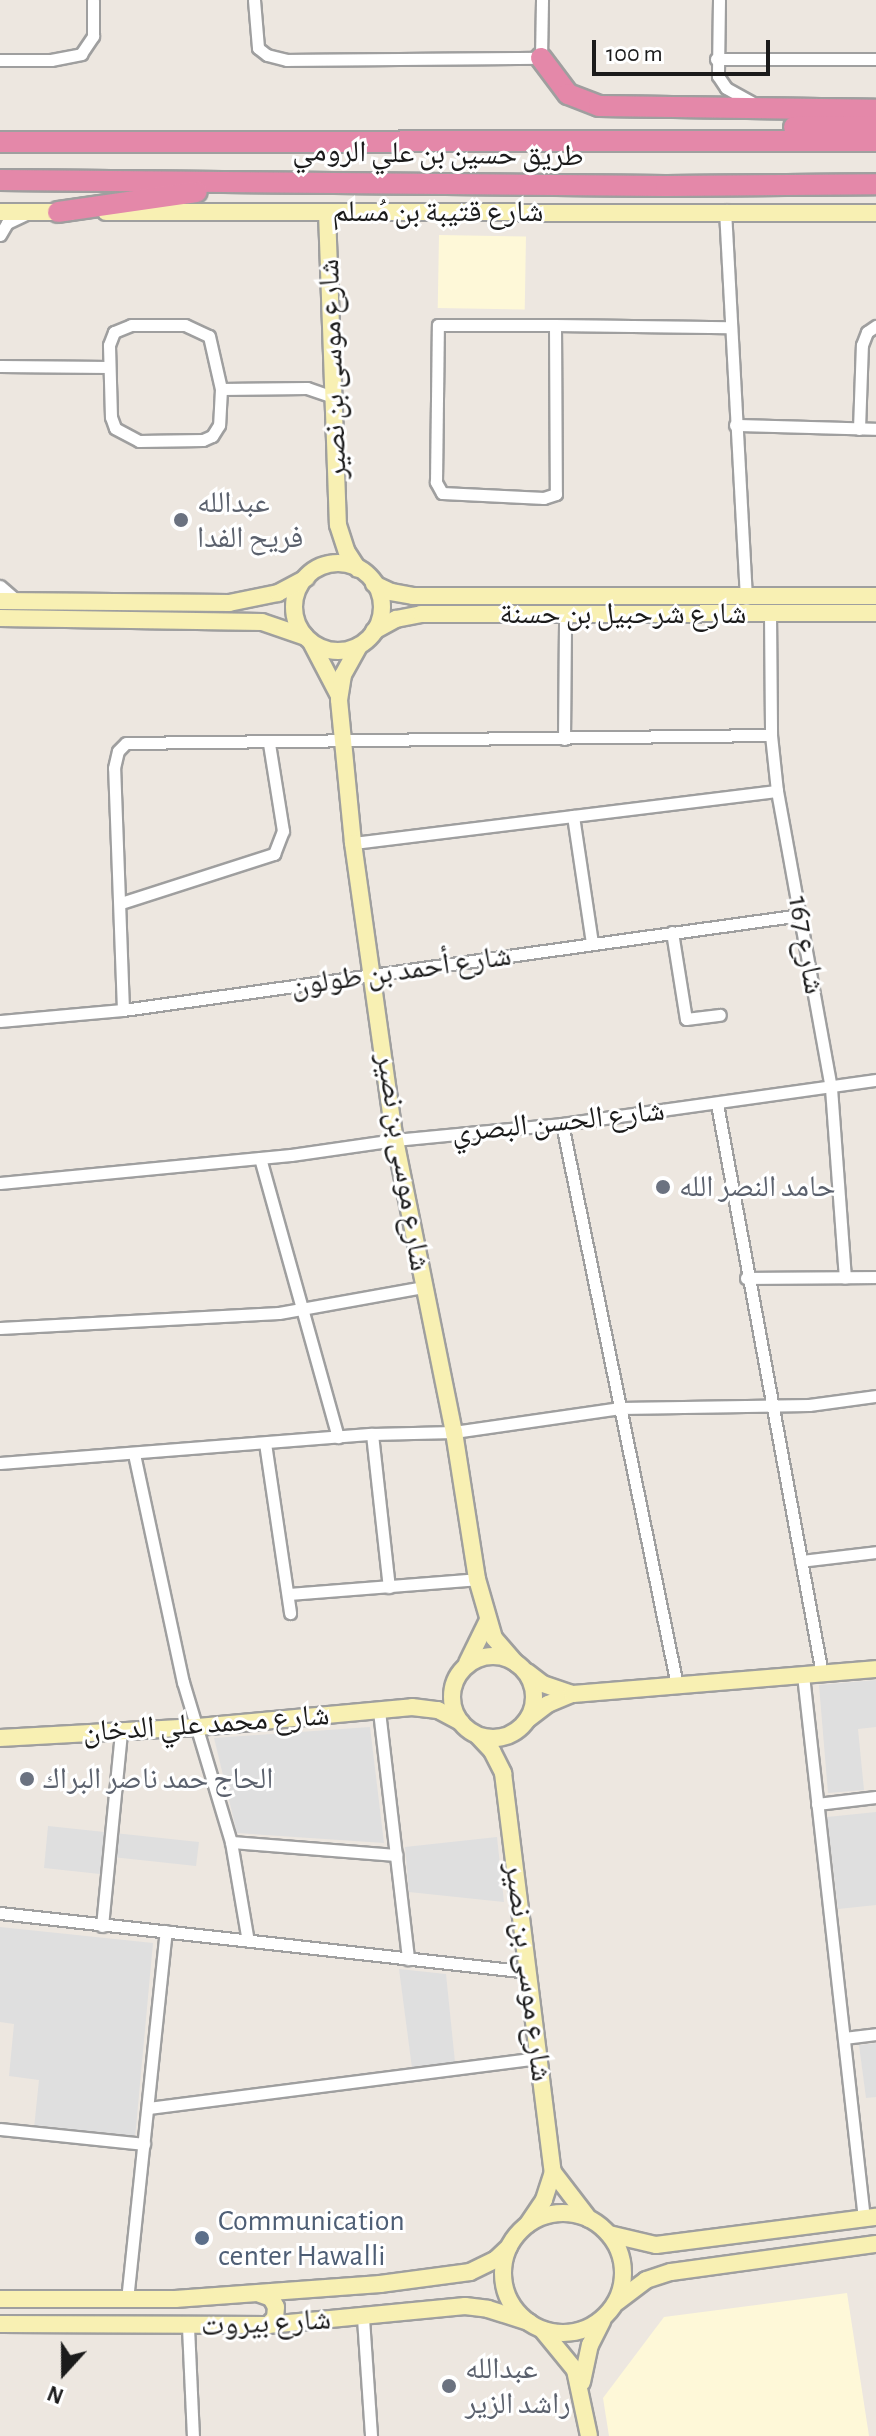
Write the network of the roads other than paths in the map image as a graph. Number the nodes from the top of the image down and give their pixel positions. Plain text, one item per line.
1 (93, 0) edge
2 (254, 0) edge
3 (542, 0) edge
4 (719, 0) edge
5 (541, 58) junction
6 (716, 59) junction
7 (876, 59) edge
8 (0, 60) edge
9 (767, 108) junction
10 (876, 110) edge
11 (876, 126) edge
12 (658, 139) junction
13 (876, 141) edge
14 (0, 142) edge
15 (0, 180) edge
16 (259, 182) junction
17 (876, 184) edge
18 (666, 186) junction
19 (876, 195) edge
20 (725, 210) junction
21 (0, 212) edge
22 (31, 212) junction
23 (58, 212) junction
24 (327, 212) junction
25 (876, 213) edge
26 (0, 235) edge
27 (555, 325) junction
28 (876, 326) edge
29 (729, 327) junction
30 (0, 366) edge
31 (109, 367) junction
32 (221, 389) junction
33 (333, 397) junction
34 (735, 425) junction
35 (859, 429) junction
36 (876, 429) edge
37 (338, 525) junction
38 (358, 569) junction
39 (308, 575) junction
40 (374, 584) junction
41 (0, 586) edge
42 (876, 596) edge
43 (746, 598) junction
44 (0, 601) edge
45 (18, 602) junction
46 (770, 613) junction
47 (876, 613) edge
48 (565, 614) junction
49 (0, 618) edge
50 (374, 631) junction
51 (308, 640) junction
52 (359, 646) junction
53 (339, 700) junction
54 (771, 735) junction
55 (564, 739) junction
56 (343, 742) junction
57 (269, 744) junction
58 (777, 791) junction
59 (573, 816) junction
60 (353, 843) junction
61 (121, 903) junction
62 (801, 915) junction
63 (672, 932) junction
64 (592, 943) junction
65 (372, 976) junction
66 (123, 1010) junction
67 (720, 1015) dead end
68 (0, 1021) edge
69 (876, 1080) edge
70 (831, 1088) junction
71 (717, 1104) junction
72 (562, 1124) junction
73 (395, 1140) junction
74 (260, 1158) junction
75 (0, 1183) edge
76 (845, 1277) junction
77 (876, 1277) edge
78 (746, 1278) junction
79 (423, 1287) junction
80 (303, 1310) junction
81 (0, 1328) edge
82 (876, 1396) edge
83 (773, 1404) junction
84 (620, 1408) junction
85 (454, 1432) junction
86 (372, 1434) junction
87 (338, 1437) junction
88 (265, 1443) junction
89 (134, 1454) junction
90 (0, 1463) edge
91 (876, 1552) edge
92 (801, 1561) junction
93 (477, 1579) junction
94 (389, 1587) junction
95 (288, 1594) junction
96 (290, 1613) dead end
97 (487, 1622) junction
98 (520, 1667) junction
99 (876, 1669) edge
100 (822, 1674) junction
101 (803, 1675) junction
102 (458, 1676) junction
103 (677, 1685) junction
104 (572, 1694) junction
105 (412, 1707) junction
106 (379, 1711) junction
107 (461, 1722) junction
108 (524, 1724) junction
109 (198, 1727) junction
110 (121, 1731) junction
111 (478, 1736) junction
112 (0, 1738) edge
113 (503, 1773) junction
114 (876, 1797) edge
115 (817, 1804) junction
116 (231, 1842) junction
117 (396, 1855) junction
118 (0, 1913) edge
119 (102, 1926) junction
120 (166, 1931) junction
121 (248, 1941) junction
122 (408, 1959) junction
123 (529, 1972) junction
124 (876, 2034) edge
125 (844, 2038) junction
126 (539, 2058) junction
127 (148, 2108) junction
128 (0, 2129) edge
129 (144, 2144) junction
130 (553, 2172) junction
131 (870, 2218) edge
132 (589, 2219) junction
133 (844, 2222) junction
134 (528, 2224) junction
135 (608, 2233) junction
136 (876, 2244) edge
137 (509, 2247) junction
138 (743, 2262) junction
139 (309, 2290) junction
140 (260, 2294) junction
141 (0, 2299) edge
142 (127, 2300) junction
143 (616, 2303) junction
144 (363, 2318) junction
145 (603, 2318) junction
146 (312, 2322) junction
147 (0, 2324) edge
148 (268, 2325) junction
149 (534, 2326) junction
150 (188, 2327) junction
151 (582, 2392) junction
152 (193, 2436) edge
153 (371, 2436) edge
154 (589, 2436) edge

1 - 8 street
2 - 5 street
3 - 5 street
4 - 6 street
5 - 9 highway
6 - 7 street
6 - 9 street
9 - 10 highway
11 - 12 highway
12 - 13 highway, طريق حسين بن علي الرومي
12 - 14 highway, طريق حسين بن علي الرومي
15 - 16 highway, طريق حسين بن علي الرومي
16 - 18 highway, طريق حسين بن علي الرومي
16 - 23 highway
17 - 18 highway, طريق حسين بن علي الرومي
18 - 19 highway
20 - 24 street, شارع قتيبة بن مُسلم
20 - 25 street, شارع قتيبة بن مُسلم
20 - 29 street
21 - 22 street, شارع قتيبة بن مُسلم
22 - 23 street, شارع قتيبة بن مُسلم
22 - 26 street
23 - 24 street, شارع قتيبة بن مُسلم
24 - 33 street, شارع موسى بن نصير
27 - 27 street
27 - 29 street
28 - 35 street
29 - 34 street
30 - 31 street
31 - 32 street
31 - 32 street
32 - 33 street
33 - 37 street, شارع موسى بن نصير
34 - 35 street
34 - 43 street
35 - 36 street
37 - 38 street, شارع موسى بن نصير
37 - 39 street, شارع موسى بن نصير
38 - 39 street
38 - 40 street
39 - 45 street
39 - 51 street
40 - 43 street, شارع شرحبيل بن حسنة
40 - 50 street
41 - 45 street
42 - 43 street, شارع شرحبيل بن حسنة
44 - 45 street
46 - 47 street, شارع شرحبيل بن حسنة
46 - 48 street, شارع شرحبيل بن حسنة
46 - 54 street, شارع 167
48 - 50 street, شارع شرحبيل بن حسنة
48 - 55 street
49 - 51 street
50 - 52 street
51 - 52 street
51 - 53 street, شارع موسى بن نصير
52 - 53 street, شارع موسى بن نصير
53 - 56 street, شارع موسى بن نصير
54 - 55 street
54 - 58 street, شارع 167
55 - 56 street
56 - 57 street
56 - 60 street, شارع موسى بن نصير
57 - 61 street
57 - 61 street
58 - 59 street
58 - 62 street, شارع 167
59 - 60 street
59 - 64 street
60 - 65 street, شارع موسى بن نصير
61 - 66 street
62 - 63 street, شارع أحمد بن طولون
62 - 70 street, شارع 167
63 - 64 street, شارع أحمد بن طولون
63 - 67 street
64 - 65 street, شارع أحمد بن طولون
65 - 66 street, شارع أحمد بن طولون
65 - 73 street, شارع موسى بن نصير
66 - 68 street, شارع أحمد بن طولون
69 - 70 street, شارع الحسن البصري
70 - 71 street, شارع الحسن البصري
70 - 76 street, شارع 167
71 - 72 street, شارع الحسن البصري
71 - 78 street
72 - 73 street, شارع الحسن البصري
72 - 84 street
73 - 74 street, شارع الحسن البصري
73 - 79 street, شارع موسى بن نصير
74 - 75 street, شارع الحسن البصري
74 - 80 street
76 - 77 street
76 - 78 street
78 - 83 street
79 - 80 street
79 - 85 street, شارع موسى بن نصير
80 - 81 street
80 - 87 street
82 - 83 street
83 - 84 street
83 - 92 street
84 - 85 street
84 - 103 street
85 - 86 street
85 - 93 street, شارع موسى بن نصير
86 - 87 street
86 - 94 street
87 - 88 street
88 - 89 street
88 - 95 street
89 - 90 street
89 - 109 street
91 - 92 street
92 - 100 street
93 - 94 street
93 - 97 street, شارع موسى بن نصير
94 - 95 street
95 - 96 street
97 - 98 street, شارع موسى بن نصير
97 - 102 street
98 - 102 street
98 - 104 street
98 - 108 street
99 - 100 street
100 - 101 street
101 - 103 street
101 - 115 street
102 - 105 street, شارع محمد علي الدخان
102 - 107 street
103 - 104 street
104 - 108 street
105 - 106 street, شارع محمد علي الدخان
105 - 107 street, شارع محمد علي الدخان
106 - 109 street, شارع محمد علي الدخان
106 - 117 street
107 - 111 street
108 - 111 street
108 - 113 street, شارع موسى بن نصير
109 - 110 street, شارع محمد علي الدخان
109 - 116 street
110 - 112 street, شارع محمد علي الدخان
110 - 119 street
111 - 113 street, شارع موسى بن نصير
113 - 123 street, شارع موسى بن نصير
114 - 115 street
115 - 125 street
116 - 117 street
116 - 121 street
117 - 122 street
118 - 119 street
119 - 120 street
120 - 121 street
120 - 127 street
121 - 122 street
122 - 123 street
123 - 126 street, شارع موسى بن نصير
124 - 125 street
125 - 131 street
126 - 127 street
126 - 130 street, شارع موسى بن نصير
127 - 129 street
128 - 129 street
129 - 142 street
130 - 132 street
130 - 134 street, شارع موسى بن نصير
131 - 133 street
132 - 134 street
132 - 135 street
133 - 135 street
133 - 138 street
134 - 137 street
135 - 143 street
136 - 138 street
137 - 139 street, شارع بيروت
137 - 149 street
138 - 143 street
139 - 140 street, شارع بيروت
139 - 146 street
140 - 142 street, شارع بيروت
140 - 148 street
141 - 142 street, شارع بيروت
143 - 145 street
144 - 146 street, شارع بيروت
144 - 149 street, شارع بيروت
144 - 153 street
145 - 149 street
145 - 151 street
146 - 148 street, شارع بيروت
147 - 150 street, شارع بيروت
148 - 150 street, شارع بيروت
149 - 151 street
150 - 152 street
151 - 154 street

